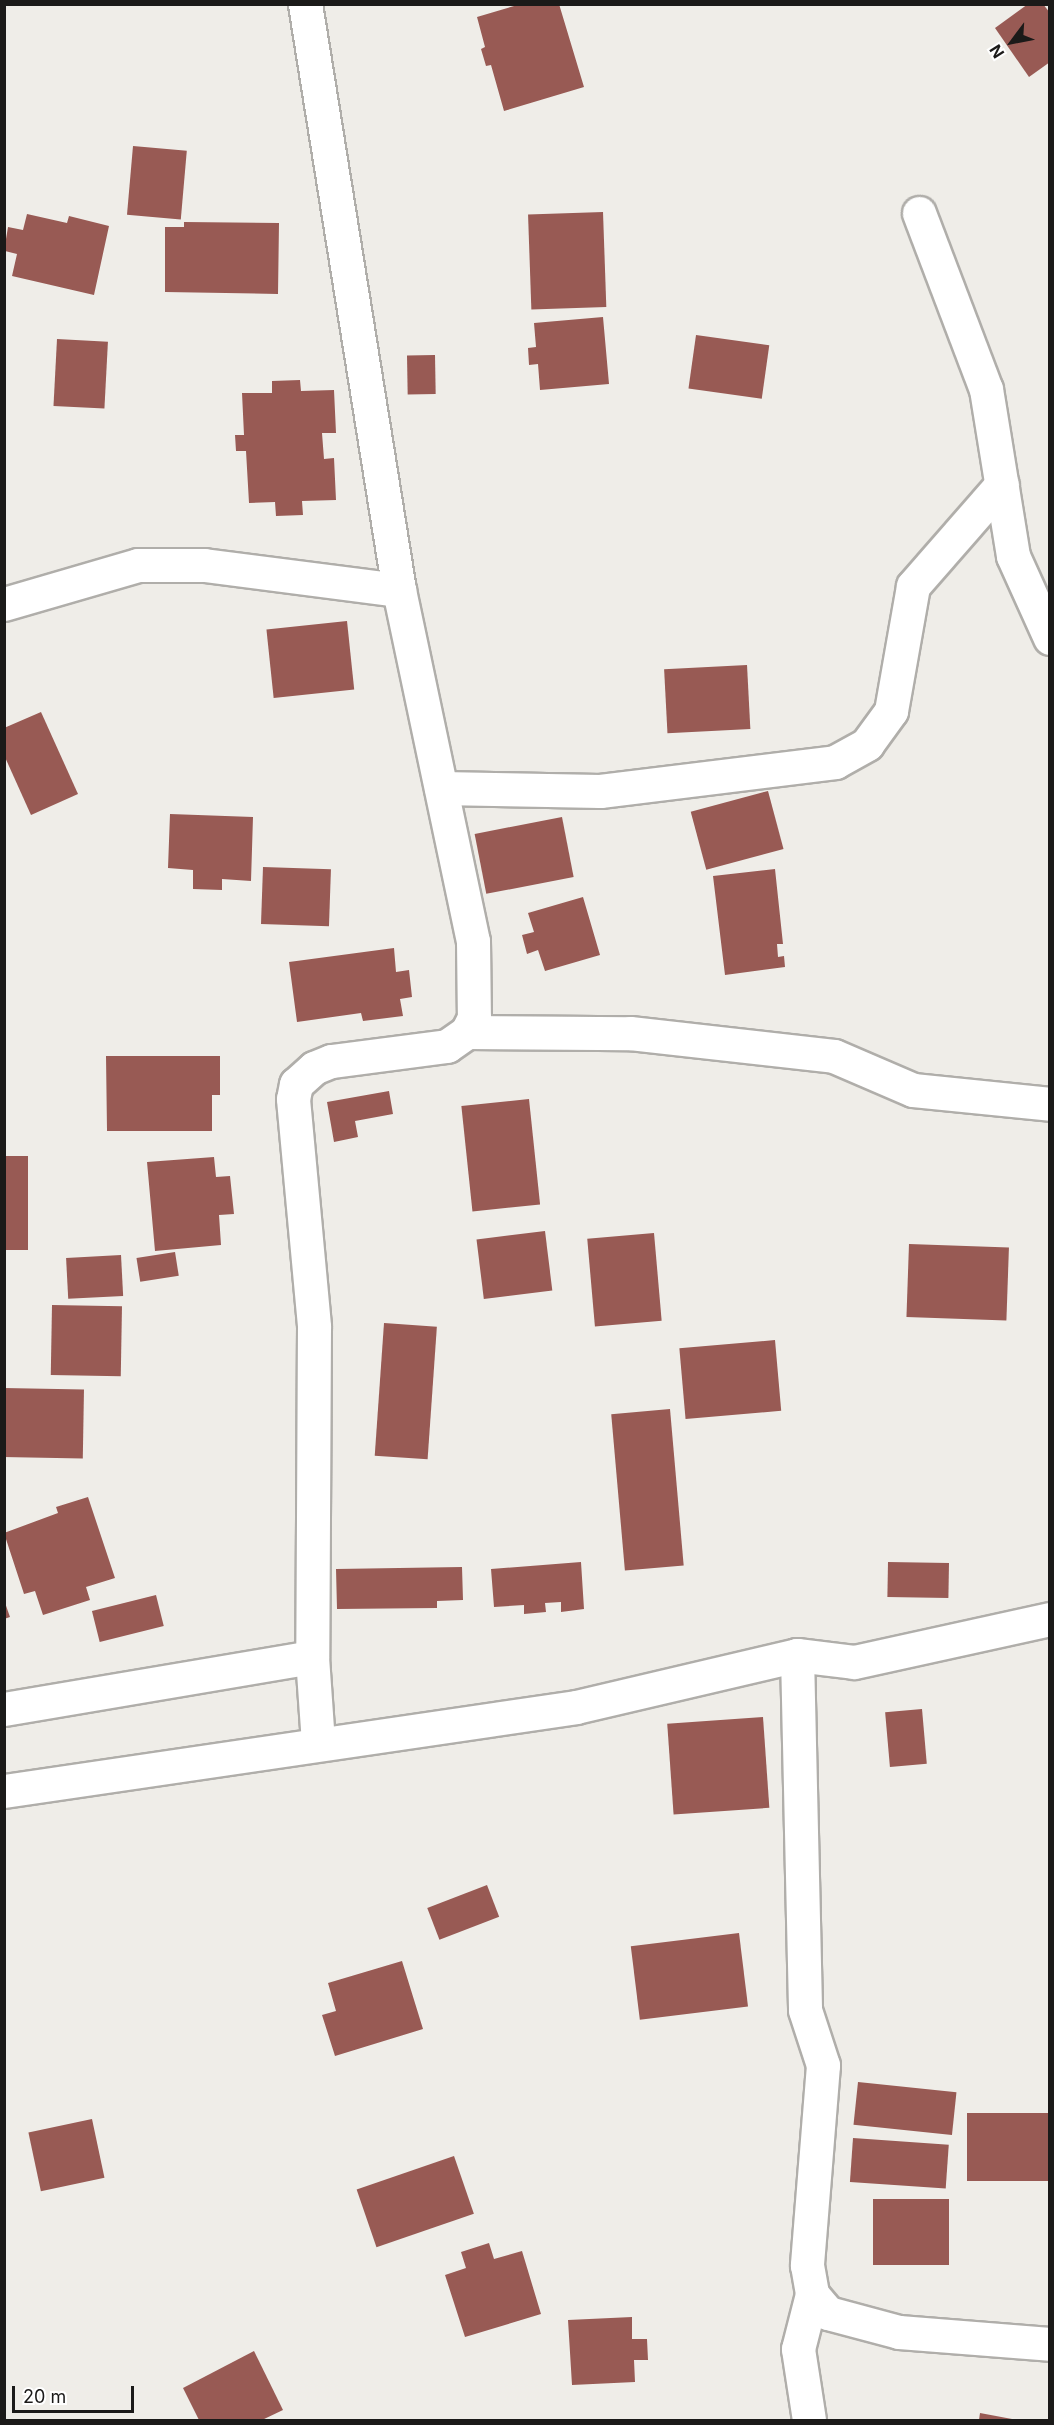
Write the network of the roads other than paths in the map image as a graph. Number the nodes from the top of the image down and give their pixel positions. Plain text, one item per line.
1 (305, 4) edge
2 (919, 213) dead end
3 (1002, 484) junction
4 (399, 590) junction
5 (4, 604) edge
6 (1050, 638) edge
7 (441, 788) junction
8 (467, 1032) junction
9 (1050, 1104) edge
10 (1050, 1619) edge
11 (797, 1655) junction
12 (312, 1658) junction
13 (4, 1709) edge
14 (318, 1743) junction
15 (4, 1791) edge
16 (812, 2294) junction
17 (1050, 2344) edge
18 (809, 2421) edge

1 - 4 street
2 - 3 street
3 - 6 street
3 - 7 street
4 - 5 street
4 - 7 street
7 - 8 street
8 - 9 street
8 - 12 street
10 - 11 street
11 - 14 street
11 - 16 street
12 - 13 street
12 - 14 street
14 - 15 street
16 - 17 street
16 - 18 street

